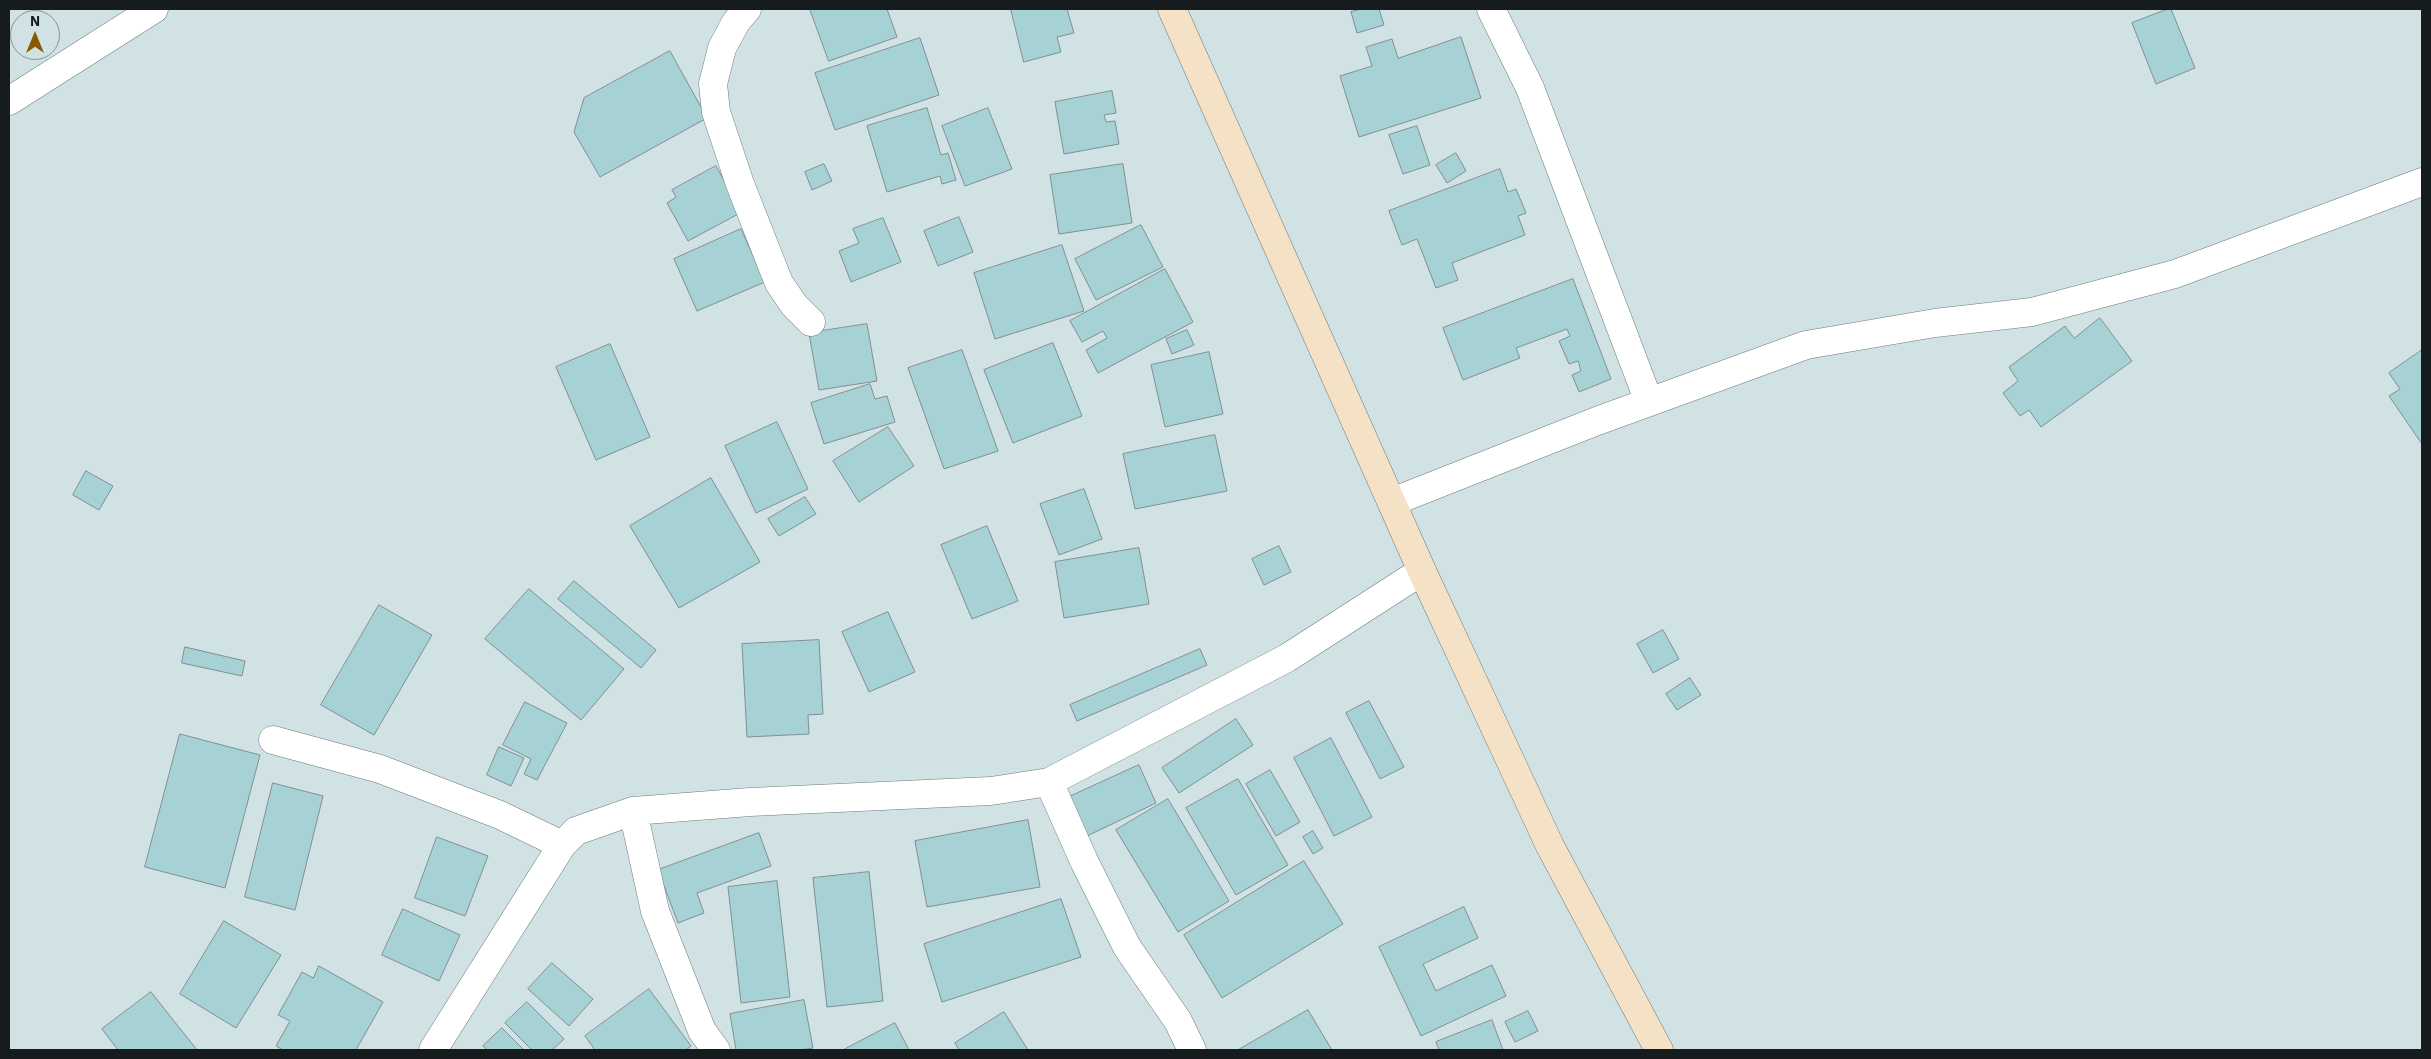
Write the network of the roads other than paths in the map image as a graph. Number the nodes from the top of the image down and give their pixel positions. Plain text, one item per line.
1 (154, 9) edge
2 (747, 9) edge
3 (1172, 9) edge
4 (1491, 9) edge
5 (9, 101) edge
6 (2422, 182) edge
7 (812, 322) dead end
8 (1649, 402) junction
9 (1392, 502) junction
10 (1422, 571) junction
11 (273, 740) dead end
12 (1048, 782) junction
13 (633, 811) junction
14 (562, 845) junction
15 (433, 1050) edge
16 (716, 1050) edge
17 (1192, 1050) edge
18 (1659, 1050) edge

1 - 5 street
2 - 7 street
3 - 9 main road
4 - 8 street
6 - 8 street
8 - 9 street
9 - 10 main road
10 - 12 street
10 - 18 main road
11 - 14 street
12 - 13 street
12 - 17 street
13 - 14 street
13 - 16 street
14 - 15 street

